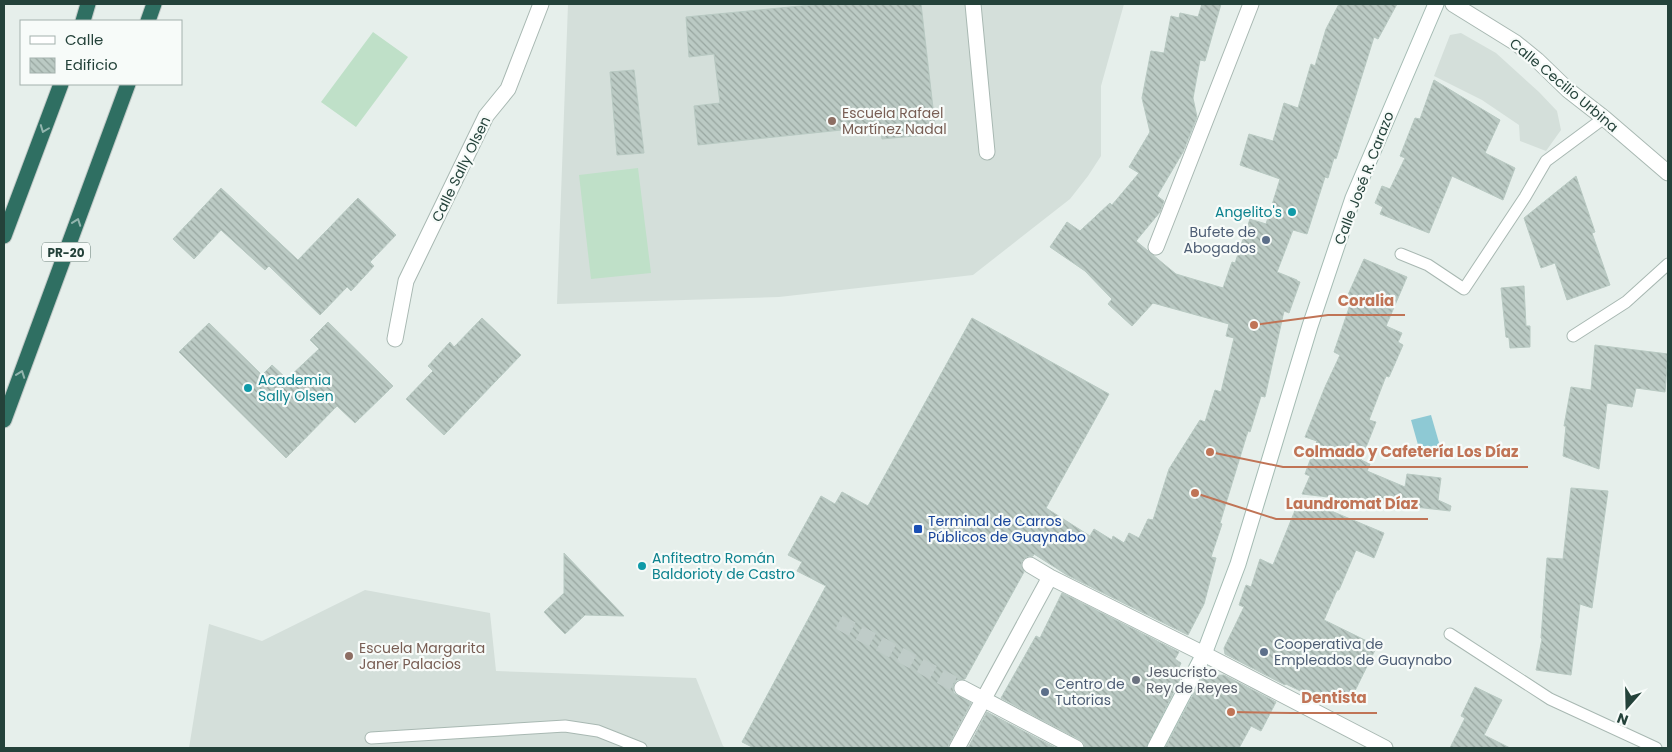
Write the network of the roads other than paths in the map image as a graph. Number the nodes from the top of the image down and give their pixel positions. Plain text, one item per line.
1 (88, 4) edge
2 (154, 4) edge
3 (541, 4) edge
4 (973, 4) edge
5 (1251, 4) edge
6 (1436, 4) edge
7 (1453, 4) edge
8 (83, 20) edge
9 (148, 20) edge
10 (61, 85) edge
11 (128, 85) edge
12 (1604, 118) junction
13 (987, 152) dead end
14 (1668, 173) edge
15 (4, 236) edge
16 (1156, 247) dead end
17 (1401, 254) dead end
18 (1668, 264) edge
19 (1573, 336) dead end
20 (395, 339) dead end
21 (4, 420) edge
22 (1030, 565) dead end
23 (1050, 577) junction
24 (1450, 634) dead end
25 (1204, 654) junction
26 (962, 688) tunnel mouth
27 (984, 700) junction
28 (371, 738) dead end
29 (642, 748) edge
30 (957, 748) edge
31 (1076, 748) edge
32 (1155, 748) edge
33 (1385, 748) edge
34 (1656, 748) edge

1 - 8 highway
2 - 9 highway
3 - 20 street, Calle Sally Olsen
4 - 13 street
5 - 16 street
6 - 25 street, Calle José R. Carazo
7 - 12 street, Calle Cecilio Urbina
10 -> 15 highway
21 -> 11 highway, PR-20
12 - 14 street, Calle Cecilio Urbina
12 - 17 lane
18 - 19 lane
22 - 23 street
23 - 25 street
23 - 27 street
24 - 34 lane
25 - 32 street, Calle José R. Carazo
25 - 33 street
26 - 27 street
27 - 30 street
27 - 31 street
28 - 29 lane

